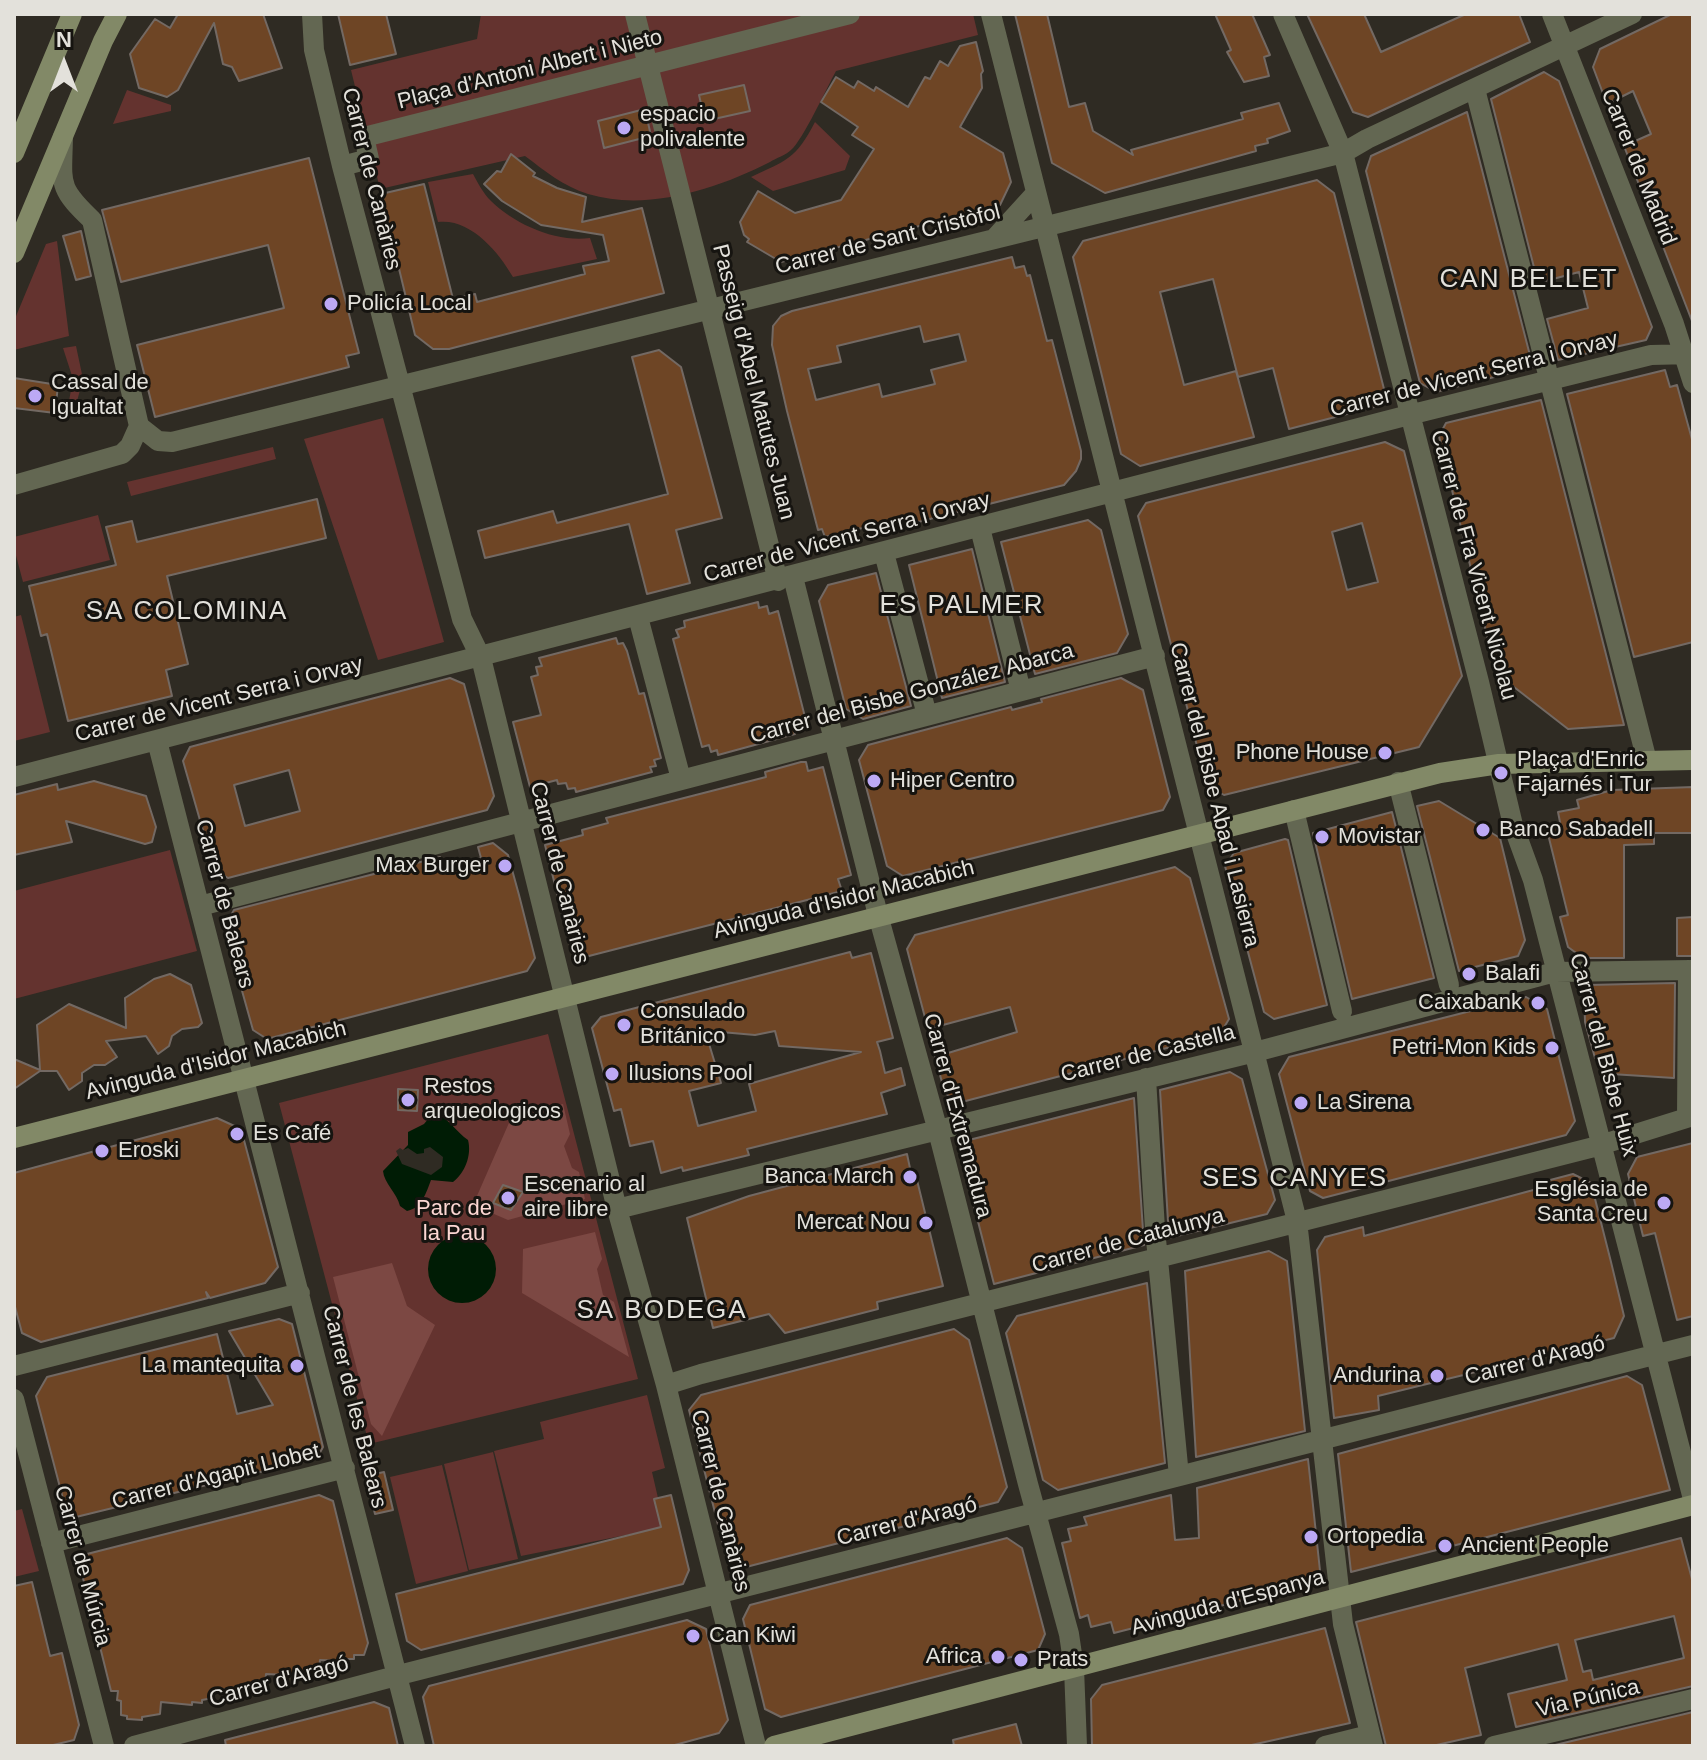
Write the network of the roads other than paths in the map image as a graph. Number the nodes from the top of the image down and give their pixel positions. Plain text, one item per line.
1 (72, 14) edge
2 (117, 14) edge
3 (312, 14) edge
4 (635, 14) edge
5 (850, 14) edge
6 (991, 14) edge
7 (1283, 14) edge
8 (1552, 14) edge
9 (1632, 14) edge
10 (1565, 46) junction
11 (649, 66) junction
12 (1475, 89) junction
13 (1327, 114) junction
14 (63, 137) junction
15 (1367, 139) junction
16 (14, 153) edge
17 (1343, 153) junction
18 (342, 166) junction
19 (1036, 193) junction
20 (1045, 226) junction
21 (995, 238) junction
22 (14, 253) edge
23 (711, 308) junction
24 (1689, 354) edge
25 (1551, 380) junction
26 (1693, 383) edge
27 (399, 385) junction
28 (1409, 415) junction
29 (139, 426) junction
30 (172, 442) junction
31 (122, 454) junction
32 (14, 485) edge
33 (1113, 494) junction
34 (980, 528) junction
35 (884, 553) junction
36 (786, 579) junction
37 (638, 617) junction
38 (1155, 656) junction
39 (481, 658) junction
40 (1021, 691) junction
41 (927, 715) junction
42 (835, 739) junction
43 (157, 741) junction
44 (1693, 760) edge
45 (1647, 761) junction
46 (1499, 764) junction
47 (14, 777) edge
48 (681, 779) junction
49 (1398, 782) junction
50 (1294, 810) junction
51 (521, 821) junction
52 (1199, 834) junction
53 (200, 906) junction
54 (878, 915) junction
55 (1690, 970) edge
56 (1555, 972) junction
57 (1449, 985) dead end
58 (565, 997) junction
59 (1342, 1011) dead end
60 (1255, 1052) junction
61 (1146, 1078) junction
62 (245, 1079) junction
63 (1690, 1116) edge
64 (938, 1131) junction
65 (14, 1138) edge
66 (1602, 1145) junction
67 (617, 1209) junction
68 (1297, 1221) junction
69 (1159, 1258) junction
70 (300, 1293) junction
71 (982, 1304) junction
72 (1693, 1345) edge
73 (1656, 1355) junction
74 (14, 1366) edge
75 (666, 1385) junction
76 (14, 1399) edge
77 (1323, 1440) junction
78 (345, 1468) junction
79 (1179, 1476) junction
80 (1693, 1499) edge
81 (1693, 1505) edge
82 (1036, 1515) junction
83 (51, 1543) junction
84 (718, 1594) junction
85 (1340, 1598) junction
86 (1074, 1668) junction
87 (398, 1675) junction
88 (1693, 1699) edge
89 (1371, 1741) edge
90 (104, 1746) edge
91 (134, 1746) edge
92 (415, 1746) edge
93 (756, 1746) edge
94 (774, 1746) edge
95 (1077, 1746) edge
96 (1325, 1746) edge
97 (1494, 1746) edge

1 - 16 street
2 - 14 street
3 - 18 street, Carrer de Canàries
4 - 11 street, Passeig d'Abel Matutes Juan
5 - 11 street, Plaça d'Antoni Albert i Nieto
6 - 19 street, Carrer del Bisbe Abad i Lasierra
7 - 13 street, Carrer de Fra Vicent Nicolau
8 - 10 street, Carrer de Madrid
9 - 10 street, Carrer de Sant Cristòfol
10 - 12 street, Carrer de Sant Cristòfol
10 - 24 street, Carrer de Madrid
11 - 18 street, Plaça d'Antoni Albert i Nieto
11 - 23 street, Passeig d'Abel Matutes Juan
12 - 15 street, Carrer de Sant Cristòfol
12 - 25 street
13 - 15 street
13 - 17 street, Carrer de Fra Vicent Nicolau
14 - 22 street
14 - 29 street
15 - 17 street, Carrer de Sant Cristòfol
17 - 20 street, Carrer de Sant Cristòfol
17 - 28 street, Carrer de Fra Vicent Nicolau
18 - 27 street, Carrer de Canàries
19 - 20 street, Carrer del Bisbe Abad i Lasierra
19 - 21 street
20 - 21 street, Carrer de Sant Cristòfol
20 - 33 street, Carrer del Bisbe Abad i Lasierra
21 - 23 street, Carrer de Sant Cristòfol
23 - 27 street, Carrer de Sant Cristòfol
23 - 36 street, Passeig d'Abel Matutes Juan
24 - 25 street, Carrer de Vicent Serra i Orvay
24 - 26 street, Carrer de Madrid
25 - 28 street, Carrer de Vicent Serra i Orvay
25 - 45 street
27 - 30 street, Carrer de Sant Cristòfol
27 - 39 street, Carrer de Canàries
28 - 33 street, Carrer de Vicent Serra i Orvay
28 - 46 street, Carrer de Fra Vicent Nicolau
29 - 30 street
29 - 31 street
30 - 31 street, Carrer de Sant Cristòfol
31 - 32 street
33 - 34 street, Carrer de Vicent Serra i Orvay
33 - 38 street, Carrer del Bisbe Abad i Lasierra
34 - 35 street, Carrer de Vicent Serra i Orvay
34 - 40 street
35 - 36 street, Carrer de Vicent Serra i Orvay
35 - 41 street
36 - 37 street, Carrer de Vicent Serra i Orvay
36 - 42 street, Carrer d'Extremadura
37 - 39 street, Carrer de Vicent Serra i Orvay
37 - 48 street
38 - 40 street, Carrer del Bisbe González Abarca
38 - 52 street, Carrer del Bisbe Abad i Lasierra
39 - 43 street, Carrer de Vicent Serra i Orvay
39 - 51 street, Carrer de Canàries
40 - 41 street, Carrer del Bisbe González Abarca
41 - 42 street, Carrer del Bisbe González Abarca
42 - 48 street, Carrer del Bisbe González Abarca
42 - 54 street, Carrer d'Extremadura
43 - 47 street, Carrer de Vicent Serra i Orvay
43 - 53 street, Carrer de Balears
44 - 45 street, Avinguda d'Isidor Macabich
45 - 46 street, Avinguda d'Isidor Macabich
46 - 49 street, Avinguda d'Isidor Macabich
46 - 56 street, Carrer del Bisbe Huix
48 - 51 street, Carrer del Bisbe González Abarca
49 - 50 street, Avinguda d'Isidor Macabich
49 - 57 street
50 - 52 street, Avinguda d'Isidor Macabich
50 - 59 street
51 - 53 street, Carrer del Bisbe González Abarca
51 - 58 street, Carrer de Canàries
52 - 54 street, Avinguda d'Isidor Macabich
52 - 60 street, Carrer del Bisbe Abad i Lasierra
53 - 62 street, Carrer de Balears
54 - 58 street, Avinguda d'Isidor Macabich
54 - 64 street, Carrer d'Extremadura
55 - 56 street, Carrer de Castella
55 - 63 street
56 - 60 street, Carrer de Castella
56 - 66 street, Carrer del Bisbe Huix
58 - 62 street, Avinguda d'Isidor Macabich
58 - 67 street, Carrer de Canàries
60 - 61 street, Carrer de Castella
60 - 68 street, Carrer del Bisbe Abad i Lasierra
61 - 64 street, Carrer de Castella
61 - 69 street
62 - 65 street, Avinguda d'Isidor Macabich
62 - 70 street, Carrer de les Balears
63 - 66 street, Carrer de Catalunya
64 - 67 street, Carrer de Castella
64 - 71 street, Carrer d'Extremadura
66 - 68 street, Carrer de Catalunya
66 - 73 street, Carrer del Bisbe Huix
67 - 75 street, Carrer de Canàries
68 - 69 street, Carrer de Catalunya
68 - 77 street, Carrer del Bisbe Abad i Lasierra
69 - 71 street, Carrer de Catalunya
69 - 79 street
70 - 74 street
70 - 78 street, Carrer de les Balears
71 - 75 street, Carrer de Catalunya
71 - 82 street, Carrer d'Extremadura
72 - 73 street, Carrer d'Aragó
73 - 77 street, Carrer d'Aragó
73 - 80 street, Carrer del Bisbe Huix
75 - 84 street, Carrer de Canàries
76 - 83 street, Carrer de Múrcia
77 - 79 street, Carrer d'Aragó
77 - 85 street, Carrer del Bisbe Abad i Lasierra
78 - 83 street, Carrer d'Agapit Llobet
78 - 87 street, Carrer de les Balears
79 - 82 street, Carrer d'Aragó
81 - 85 street, Avinguda d'Espanya
82 - 84 street, Carrer d'Aragó
82 - 86 street, Carrer d'Extremadura
83 - 90 street, Carrer de Múrcia
84 - 87 street, Carrer d'Aragó
84 - 93 street, Carrer de Canàries
85 - 86 street, Avinguda d'Espanya
85 - 89 street, Carrer del Bisbe Abad i Lasierra
86 - 94 street, Avinguda d'Espanya
86 - 95 street, Carrer d'Extremadura
87 - 91 street, Carrer d'Aragó
87 - 92 street, Carrer de les Balears
88 - 97 street, Via Púnica
89 - 96 street

